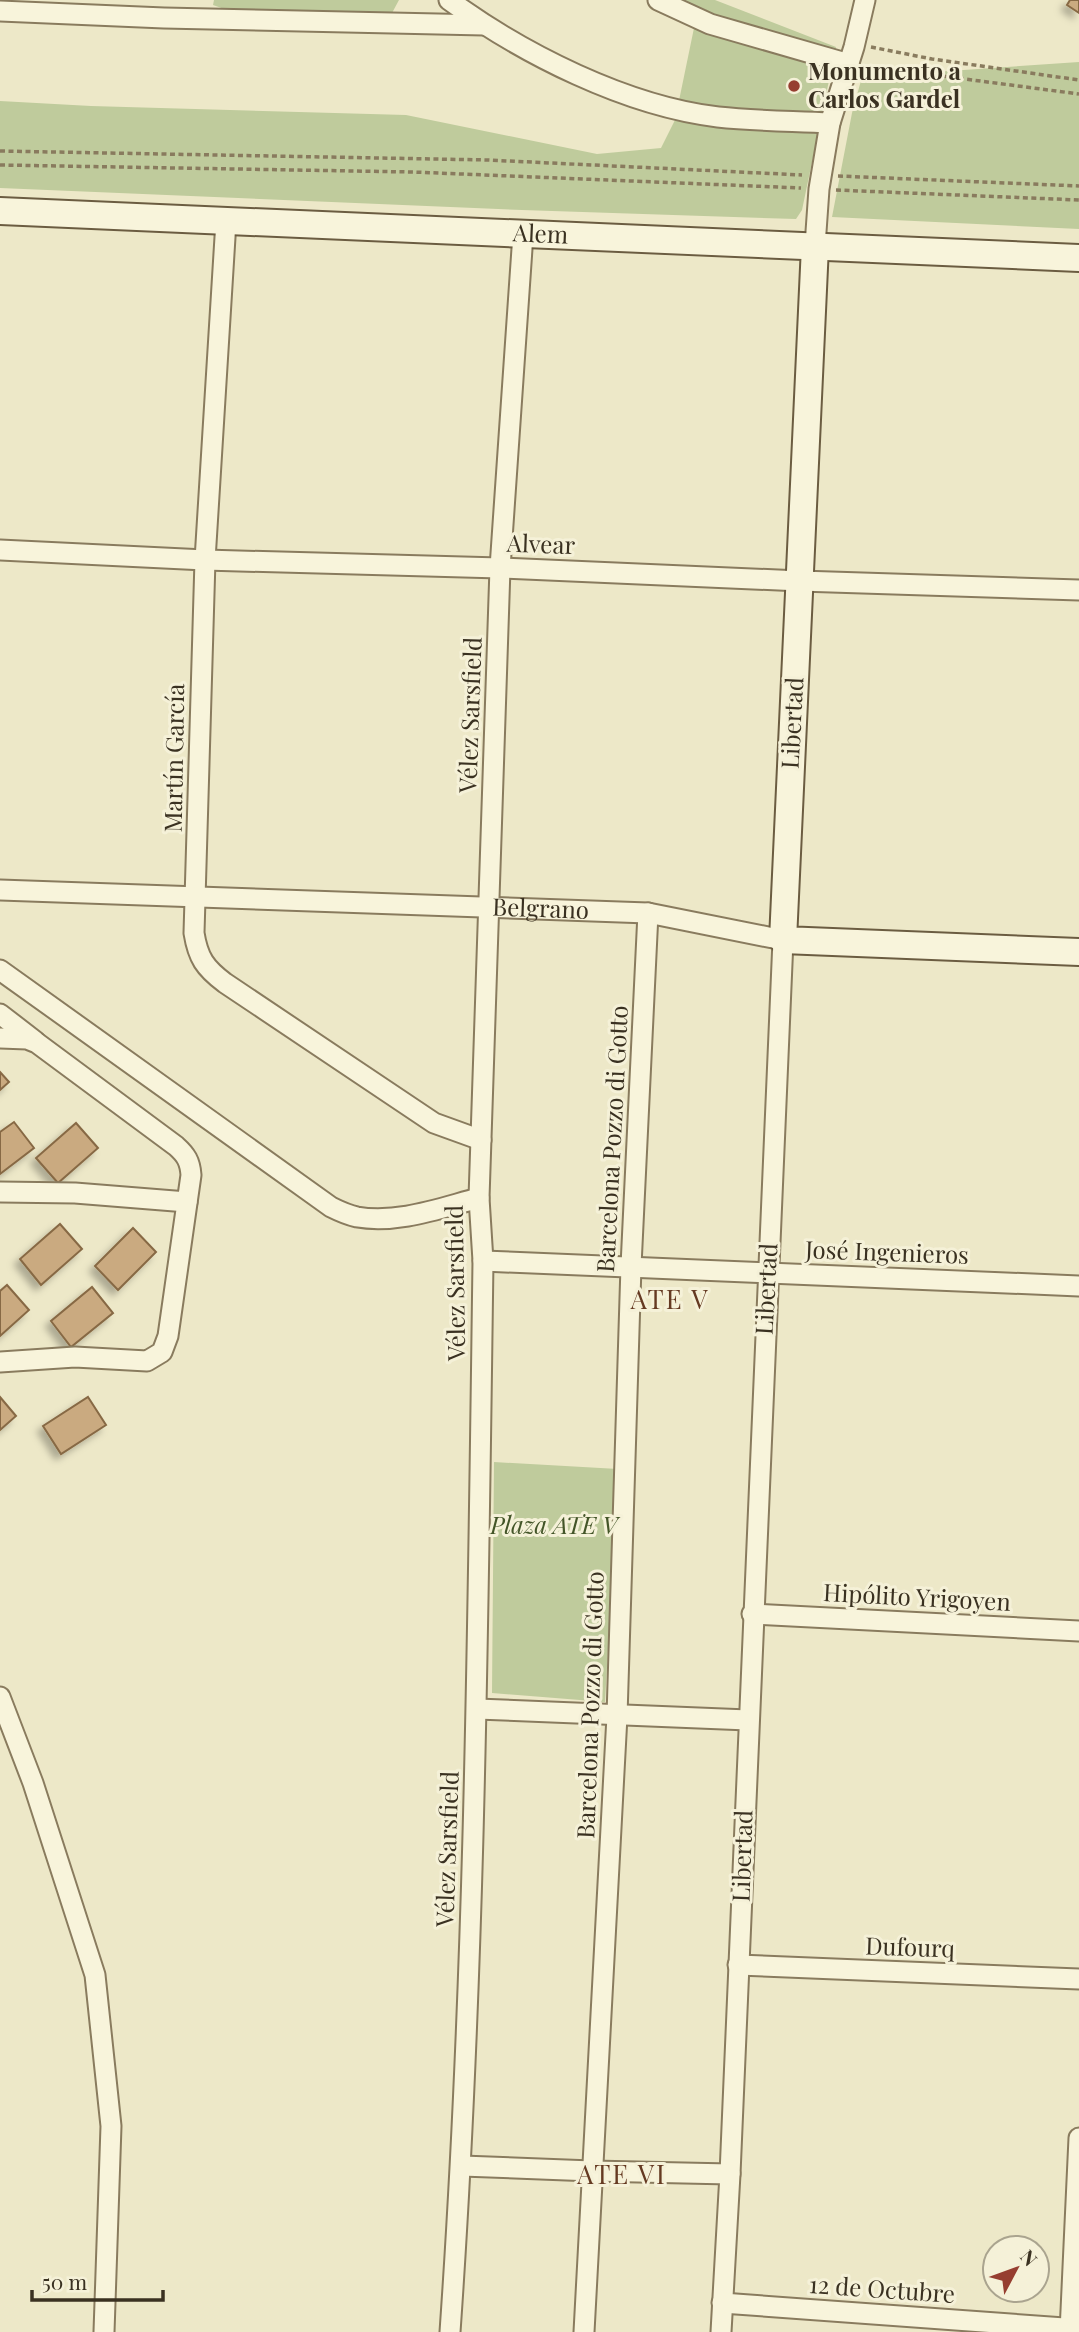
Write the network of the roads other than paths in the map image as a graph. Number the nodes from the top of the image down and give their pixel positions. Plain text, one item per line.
1 (449, 0) edge
2 (658, 0) edge
3 (865, 0) edge
4 (0, 11) edge
5 (484, 26) junction
6 (849, 64) junction
7 (830, 123) junction
8 (0, 211) edge
9 (226, 221) junction
10 (523, 234) junction
11 (815, 246) junction
12 (1079, 258) edge
13 (0, 550) edge
14 (205, 559) junction
15 (500, 568) junction
16 (800, 581) junction
17 (1079, 590) edge
18 (0, 890) edge
19 (197, 896) junction
20 (490, 907) junction
21 (648, 913) junction
22 (783, 940) junction
23 (1079, 952) edge
24 (0, 971) edge
25 (0, 1014) edge
26 (0, 1038) edge
27 (37, 1043) junction
28 (481, 1140) junction
29 (0, 1192) edge
30 (479, 1198) junction
31 (187, 1202) junction
32 (483, 1261) junction
33 (631, 1266) junction
34 (767, 1273) junction
35 (1079, 1286) edge
36 (0, 1362) edge
37 (752, 1614) junction
38 (1079, 1632) edge
39 (0, 1697) edge
40 (477, 1709) junction
41 (617, 1716) junction
42 (748, 1720) junction
43 (738, 1965) junction
44 (1079, 1979) edge
45 (1079, 2138) edge
46 (462, 2165) junction
47 (592, 2171) junction
48 (730, 2174) junction
49 (722, 2303) junction
50 (1073, 2330) edge
51 (104, 2332) edge
52 (450, 2332) edge
53 (584, 2332) edge
54 (721, 2332) edge

1 - 5 street
2 - 6 street
3 - 6 street
4 - 5 street
5 - 7 street
6 - 7 street
7 - 11 street
8 - 9 main road, Alem
9 - 10 main road, Alem
9 - 14 street, Martín García
10 - 11 main road, Alem
10 - 15 street, Vélez Sarsfield
11 - 12 main road, Alem
11 - 16 main road, Libertad
13 - 14 street, Alvear
14 - 15 street, Alvear
14 - 19 street, Martín García
15 - 16 street, Alvear
15 - 20 street, Vélez Sarsfield
16 - 17 street, Alvear
16 - 22 main road, Libertad
18 - 19 street, Belgrano
19 - 20 street, Belgrano
19 - 28 street, Martín García
20 - 21 street, Belgrano
20 - 28 street, Vélez Sarsfield
21 - 22 street, Belgrano
21 - 33 street, Barcelona Pozzo di Gotto
22 - 23 main road, Belgrano
22 - 34 street, Libertad
24 - 30 street
25 - 27 street
26 - 27 street
27 - 31 street
28 - 30 street, Vélez Sarsfield
29 - 31 street
30 - 32 street, Vélez Sarsfield
31 - 36 street
32 - 33 street, José Ingenieros
32 - 40 street, Vélez Sarsfield
33 - 34 street, José Ingenieros
33 - 41 street, Barcelona Pozzo di Gotto
34 - 35 street, José Ingenieros
34 - 37 street, Libertad
37 - 38 street, Hipólito Yrigoyen
37 - 42 street, Libertad
39 - 51 street
40 - 41 street
40 - 46 street, Vélez Sarsfield
41 - 42 street
41 - 47 street, Barcelona Pozzo di Gotto
42 - 43 street, Libertad
43 - 44 street, Dufourq
43 - 48 street, Libertad
45 - 50 street
46 - 47 street
46 - 52 street, Vélez Sarsfield
47 - 48 street
47 - 53 street, Barcelona Pozzo di Gotto
48 - 49 street, Libertad
49 - 50 street, 12 de Octubre
49 - 54 street, Libertad

